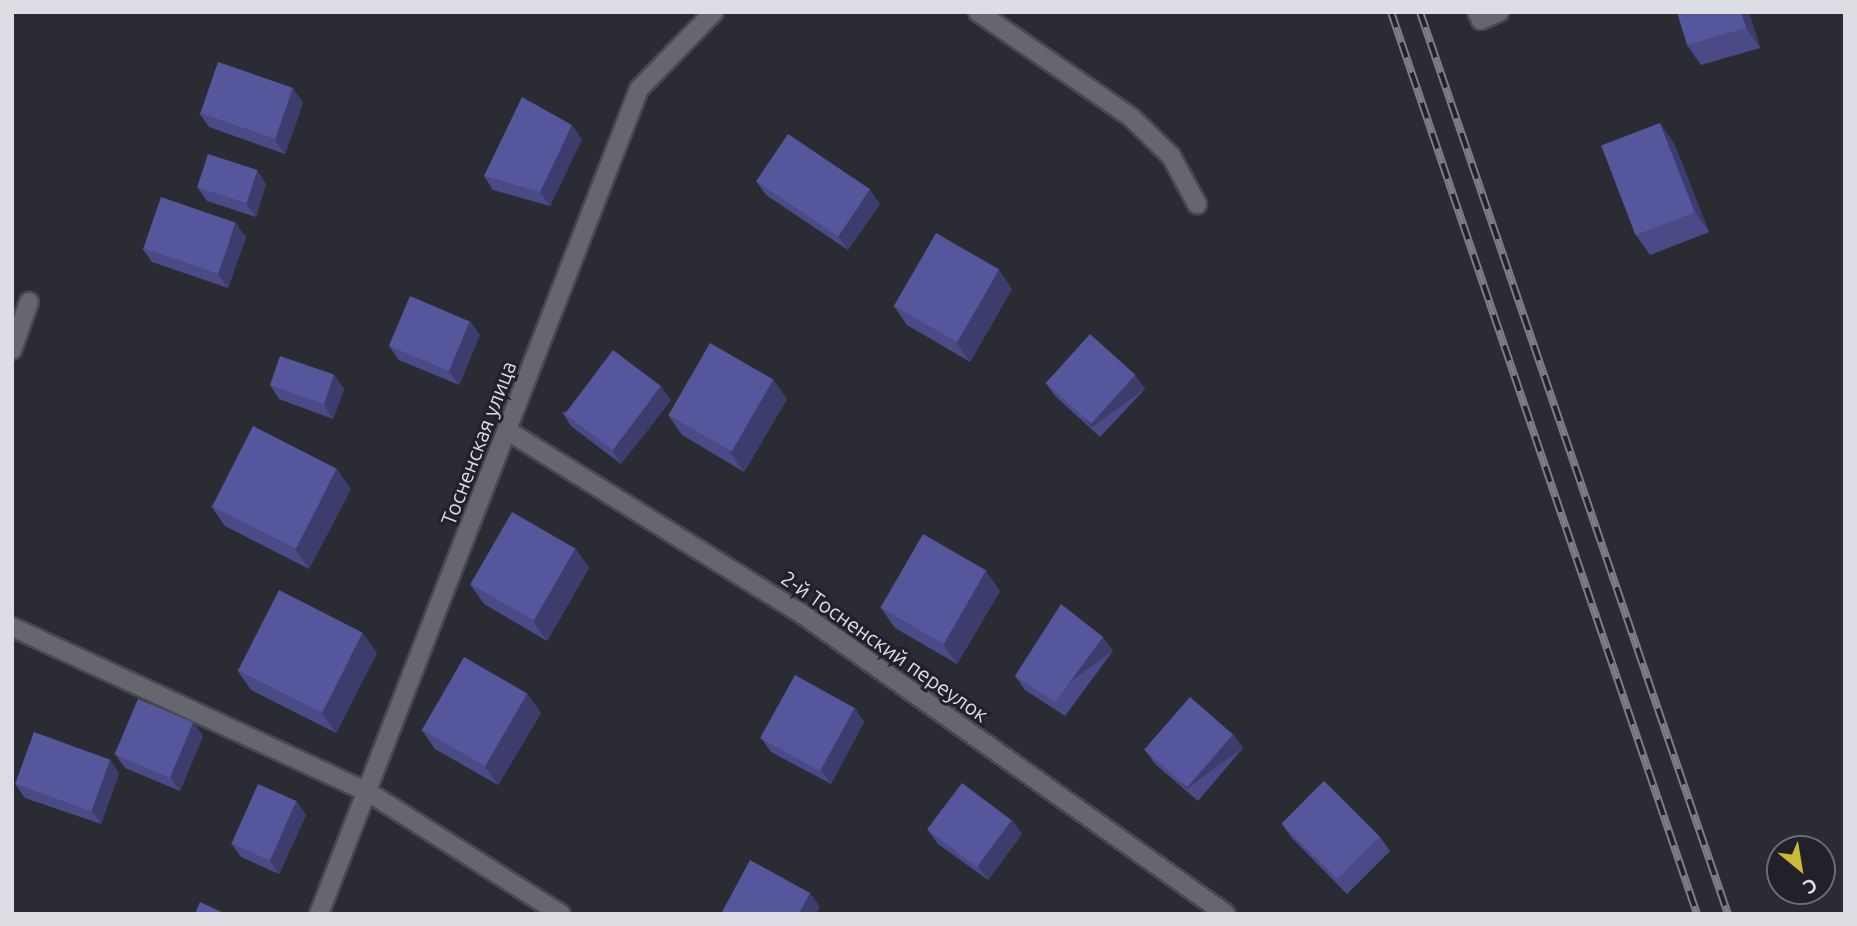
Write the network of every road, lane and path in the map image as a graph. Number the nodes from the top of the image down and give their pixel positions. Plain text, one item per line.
1 (714, 12) edge
2 (978, 12) edge
3 (1499, 12) edge
4 (1479, 16) edge
5 (1198, 204) dead end
6 (29, 302) dead end
7 (12, 351) edge
8 (508, 431) junction
9 (12, 626) edge
10 (368, 792) junction
11 (319, 914) edge
12 (562, 914) edge
13 (1226, 914) edge

1 - 8 street, Тосненская улица
2 - 5 street
3 - 4 street
6 - 7 street
8 - 10 street, Тосненская улица
8 - 13 street, 2-й Тосненский переулок
9 - 10 street
10 - 11 street, Тосненская улица
10 - 12 street

